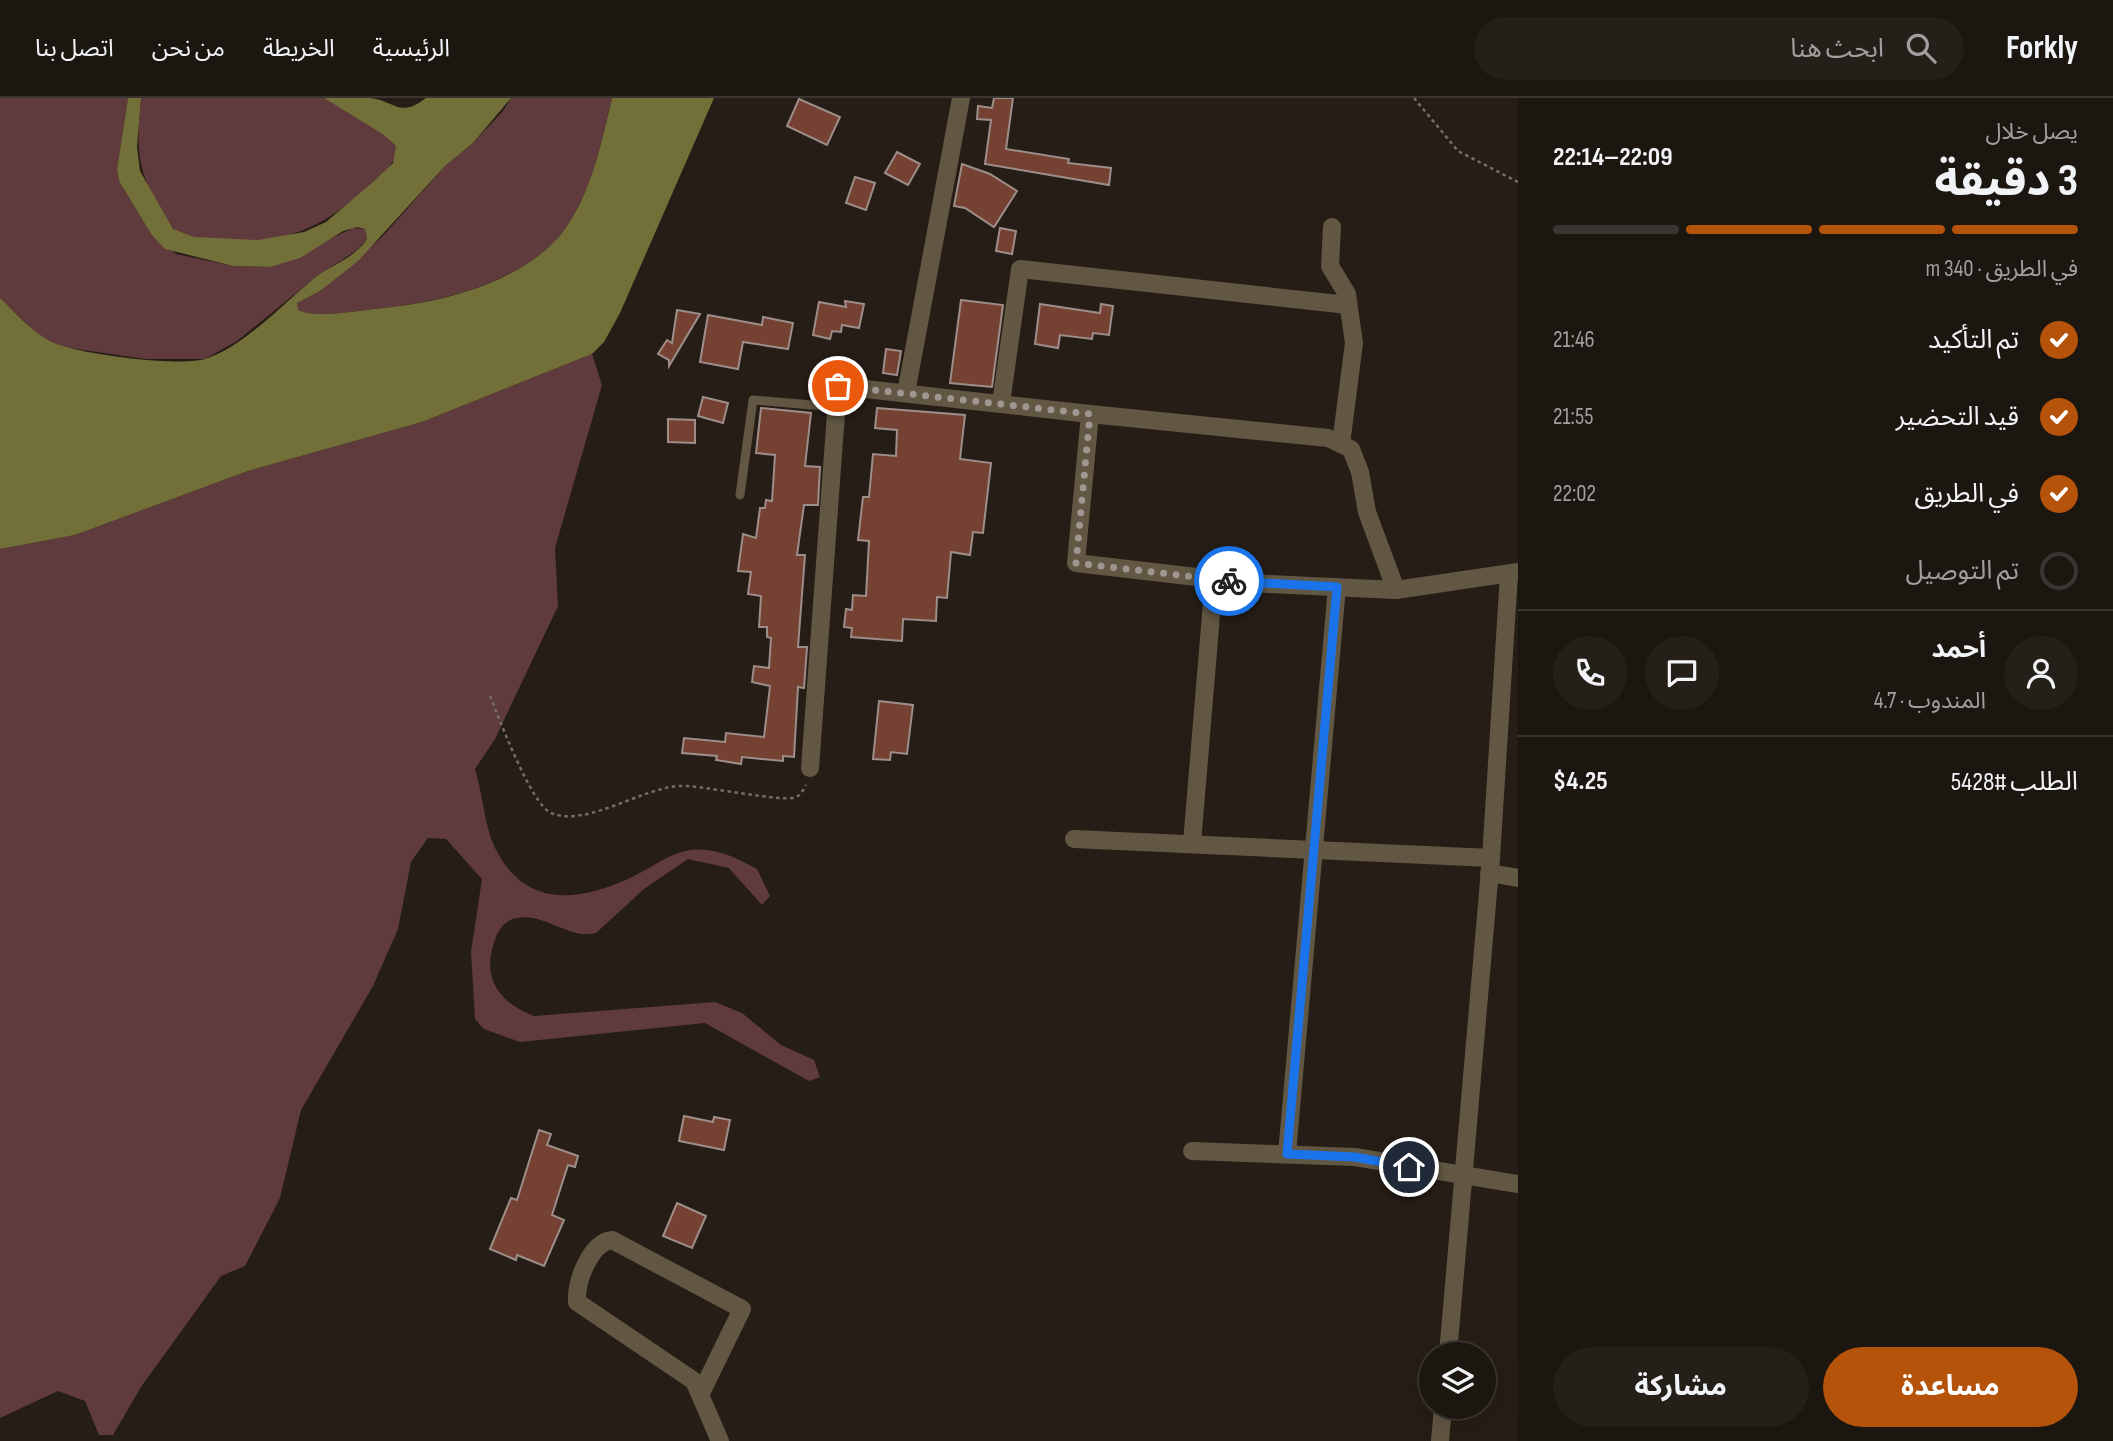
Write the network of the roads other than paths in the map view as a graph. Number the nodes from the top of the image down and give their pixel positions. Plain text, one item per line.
1 (961, 98) edge
2 (1332, 227) dead end
3 (1348, 305) junction
4 (906, 393) junction
5 (1001, 403) junction
6 (836, 407) junction
7 (1090, 414) junction
8 (1341, 444) junction
9 (740, 495) dead end
10 (1514, 573) edge
11 (1214, 579) junction
12 (1337, 587) junction
13 (1396, 590) junction
14 (810, 768) road end
15 (1074, 839) dead end
16 (1192, 843) junction
17 (1313, 848) junction
18 (1490, 866) junction
19 (1518, 878) edge
20 (1192, 1151) dead end
21 (1287, 1154) junction
22 (1464, 1177) junction
23 (1518, 1184) edge
24 (1449, 1342) edge
25 (701, 1393) junction
26 (1442, 1419) edge
27 (720, 1441) edge
28 (1440, 1441) edge

1 - 4 street
2 - 3 street
3 - 5 street
3 - 8 street
4 - 5 street
4 - 6 street
5 - 7 street
6 - 9 lane
6 - 14 street
7 - 8 street
7 - 11 street
8 - 13 street
10 - 13 street
10 - 18 street
11 - 12 street
11 - 16 street
12 - 13 street
12 - 17 street
15 - 16 street
16 - 17 street
17 - 18 street
17 - 21 street
18 - 19 street
18 - 22 street
20 - 21 street
21 - 22 street
22 - 23 street
22 - 24 street
25 - 25 street
25 - 27 street
26 - 28 street

